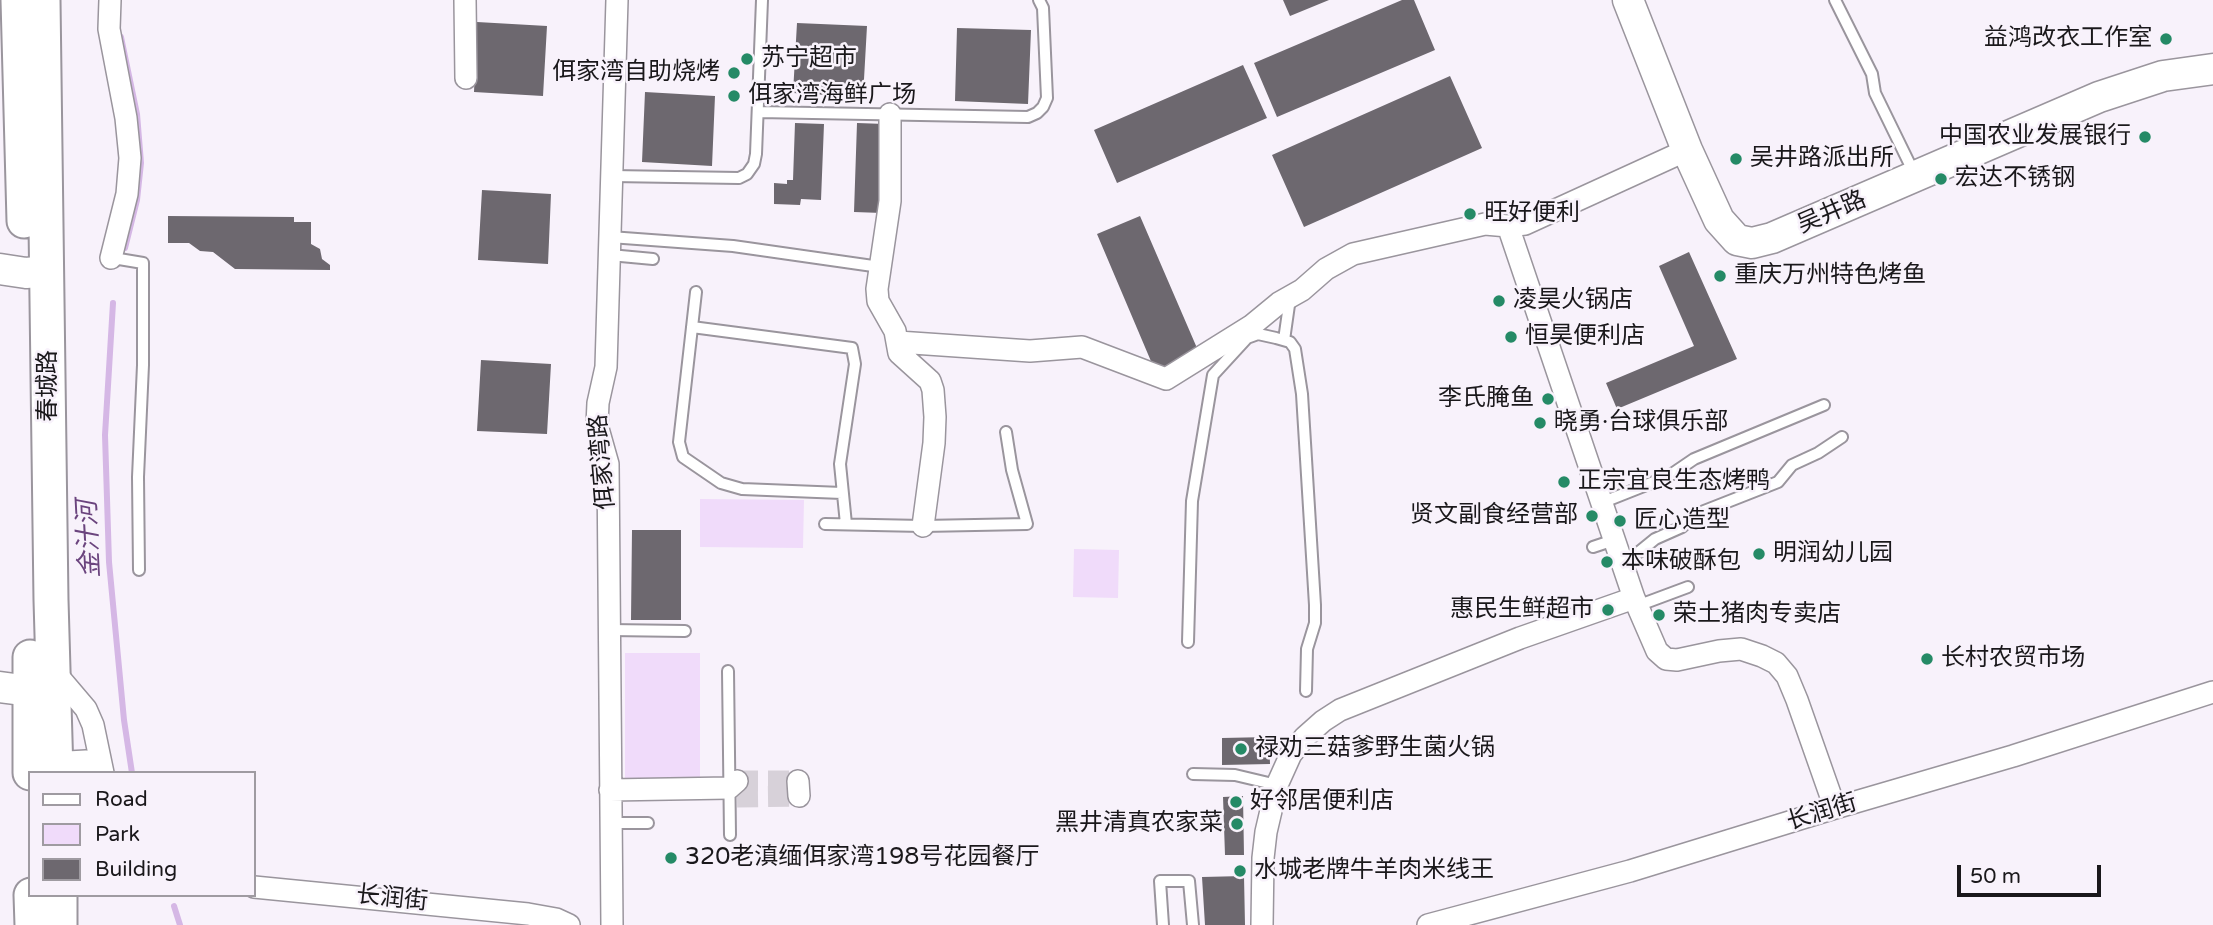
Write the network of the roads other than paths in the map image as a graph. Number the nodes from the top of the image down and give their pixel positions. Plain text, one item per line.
1 (18, 0) edge
2 (43, 0) edge
3 (110, 0) edge
4 (465, 0) edge
5 (617, 0) edge
6 (762, 0) edge
7 (1039, 0) edge
8 (1628, 0) edge
9 (1835, 0) edge
10 (761, 31) junction
11 (775, 31) dead end
12 (2213, 69) edge
13 (466, 78) dead end
14 (759, 111) junction
15 (890, 114) junction
16 (1687, 150) junction
17 (612, 176) junction
18 (1916, 177) junction
19 (1508, 226) junction
20 (610, 246) junction
21 (115, 258) joint
22 (653, 259) dead end
23 (873, 266) dead end
24 (24, 271) edge
25 (696, 292) dead end
26 (1290, 297) junction
27 (692, 327) junction
28 (1284, 340) junction
29 (898, 342) junction
30 (1824, 405) dead end
31 (1006, 432) dead end
32 (1842, 437) dead end
33 (842, 493) junction
34 (1601, 503) junction
35 (825, 524) dead end
36 (846, 524) junction
37 (923, 526) junction
38 (1593, 547) dead end
39 (1617, 550) junction
40 (139, 570) dead end
41 (1688, 587) dead end
42 (1635, 602) junction
43 (610, 630) junction
44 (685, 631) dead end
45 (1188, 642) dead end
46 (729, 671) dead end
47 (27, 682) edge
48 (1306, 691) dead end
49 (2213, 692) edge
50 (102, 770) edge
51 (30, 771) edge
52 (56, 771) edge
53 (59, 771) edge
54 (1193, 774) dead end
55 (1277, 785) junction
56 (734, 789) junction
57 (610, 790) junction
58 (1835, 808) junction
59 (611, 823) junction
60 (648, 823) dead end
61 (730, 835) dead end
62 (256, 887) edge
63 (32, 897) edge
64 (60, 897) edge
65 (32, 925) edge
66 (60, 925) edge
67 (569, 925) edge
68 (612, 925) edge
69 (1163, 925) edge
70 (1193, 925) edge
71 (1262, 925) edge
72 (1428, 925) edge

1 - 24 main road, 春城路
2 - 24 main road, 春城路
3 - 21 street
4 - 13 street
5 - 17 street, 佴家湾路
6 - 10 lane
7 - 15 lane
8 - 16 street, 吴井路
9 - 18 lane
10 - 11 lane
10 - 14 lane
12 - 18 street, 吴井路
14 - 15 lane
14 - 17 lane
15 - 29 street
16 - 18 street, 吴井路
16 - 19 street
17 - 20 street, 佴家湾路
19 - 26 street
19 - 34 street
20 - 22 lane
20 - 23 lane
20 - 43 street, 佴家湾路
21 - 40 lane
24 - 47 main road, 春城路
25 - 27 lane
26 - 28 lane
26 - 29 street
27 - 33 lane
27 - 33 lane
28 - 45 lane
28 - 48 lane
29 - 37 street
30 - 34 lane
31 - 37 lane
32 - 39 lane
33 - 36 lane
34 - 39 street
35 - 36 lane
36 - 37 lane
38 - 39 lane
39 - 42 street
41 - 42 lane
42 - 55 street
42 - 58 street
43 - 44 lane
43 - 57 street, 佴家湾路
46 - 56 lane
47 - 50 street
47 - 51 main road, 春城路
47 - 52 main road, 春城路
49 - 58 street, 长润街
50 - 53 street
54 - 55 lane
55 - 71 street
56 - 57 street
56 - 61 lane
57 - 59 street, 佴家湾路
58 - 72 street, 长润街
59 - 60 lane
59 - 68 street, 佴家湾路
62 - 67 street, 长润街
63 - 65 main road
64 - 66 main road
69 - 70 lane

